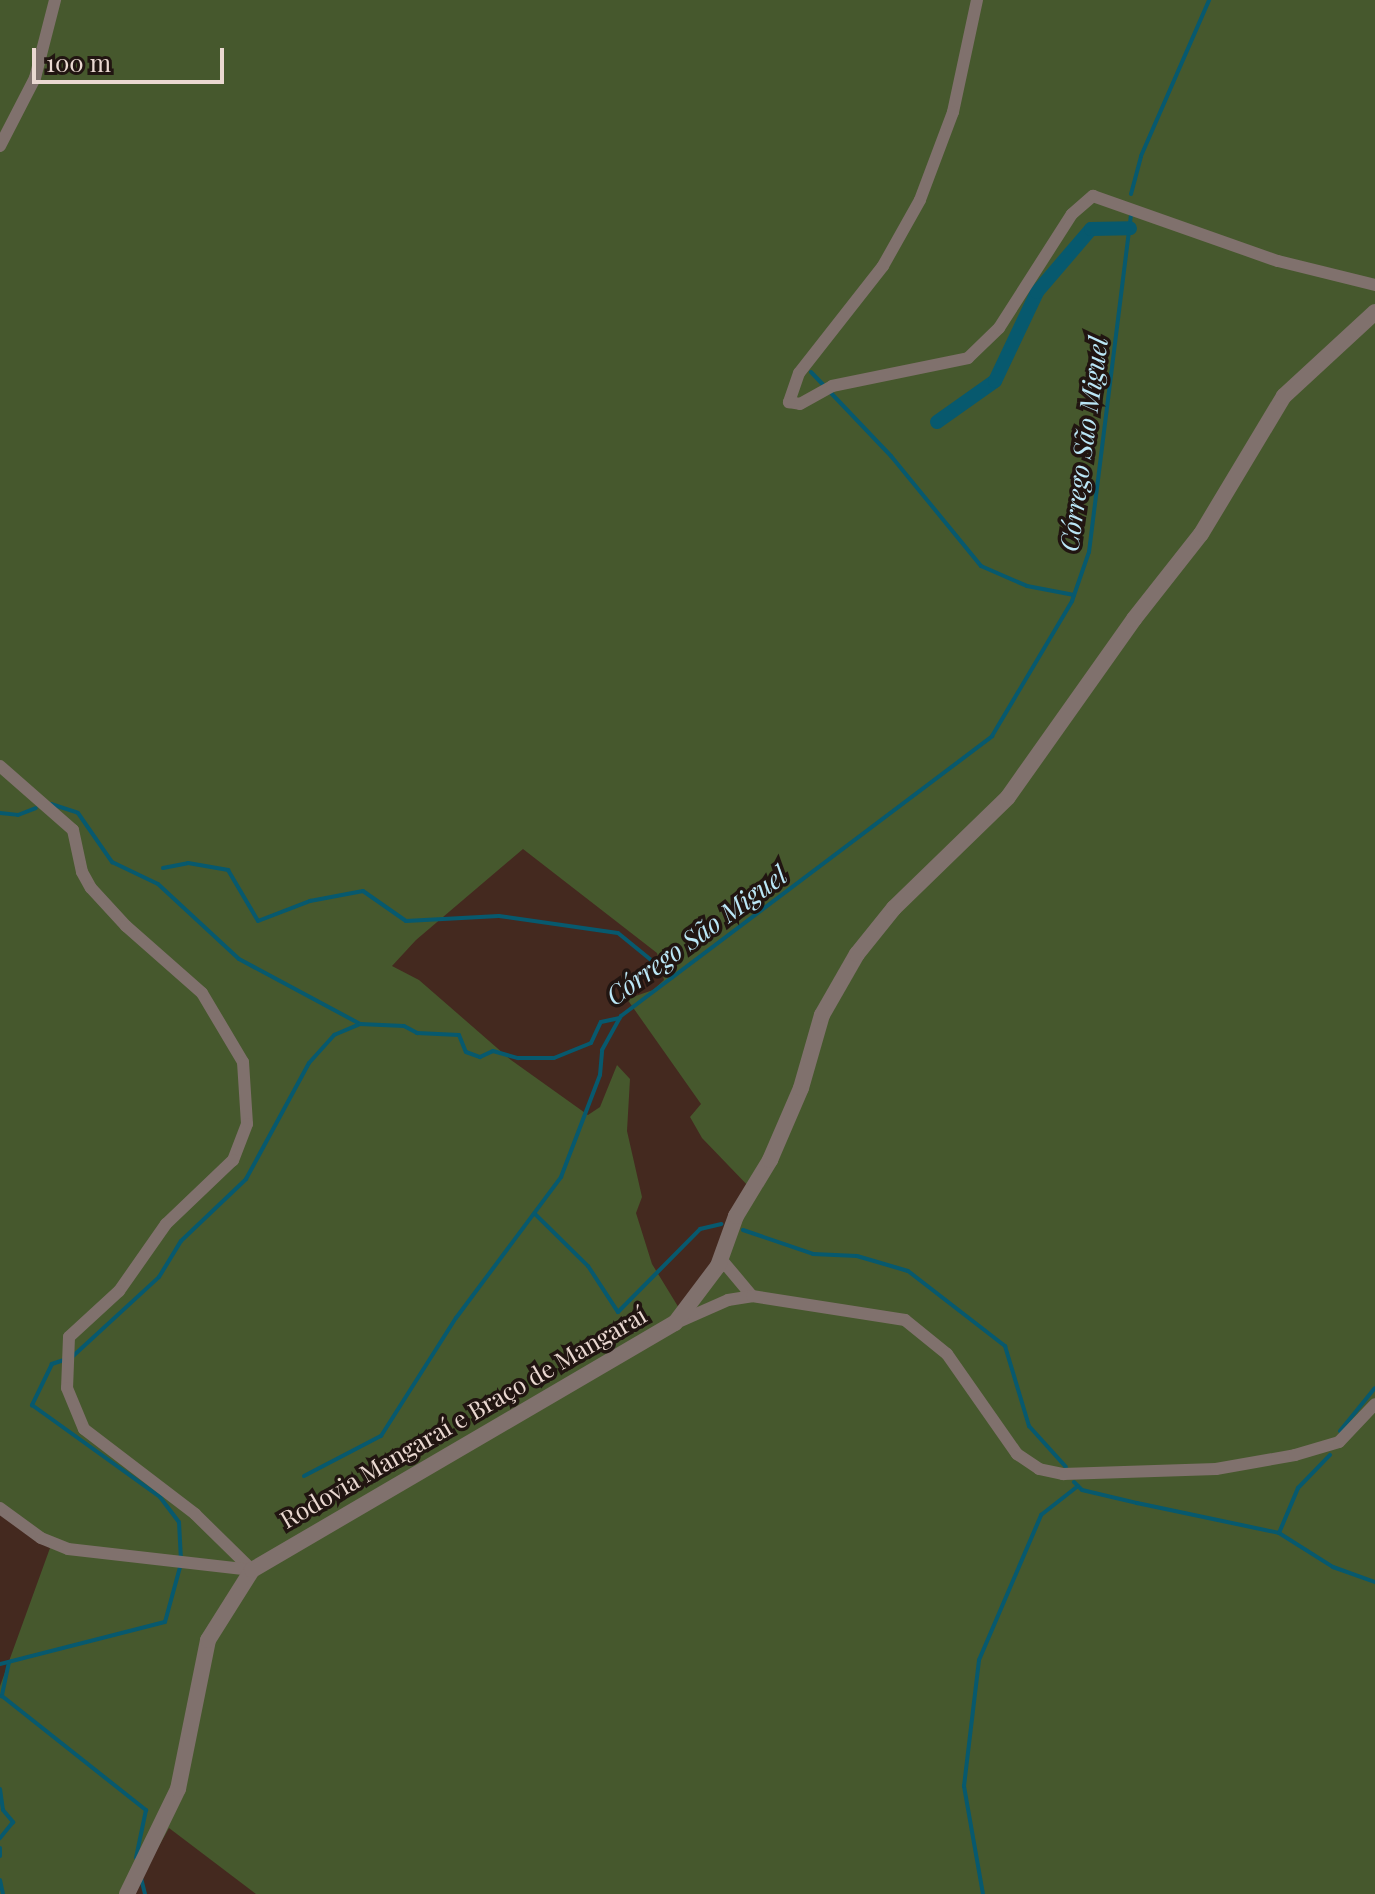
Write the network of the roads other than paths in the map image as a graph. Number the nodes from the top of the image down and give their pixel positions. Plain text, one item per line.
1 (55, 0) edge
2 (977, 0) edge
3 (0, 146) edge
4 (1375, 285) edge
5 (1375, 312) edge
6 (0, 766) edge
7 (721, 1259) junction
8 (752, 1296) junction
9 (675, 1323) junction
10 (1375, 1404) edge
11 (0, 1508) edge
12 (252, 1570) junction
13 (127, 1894) edge

1 - 3 street
2 - 4 street
5 - 7 street, Rodovia Mangaraí e Braço de Mangaraí
6 - 12 street
7 - 8 street
7 - 9 street, Rodovia Mangaraí e Braço de Mangaraí
8 - 9 street
8 - 10 street
9 - 12 street, Rodovia Mangaraí e Braço de Mangaraí
11 - 12 street
12 - 13 street, Rodovia Mangaraí e Braço de Mangaraí

